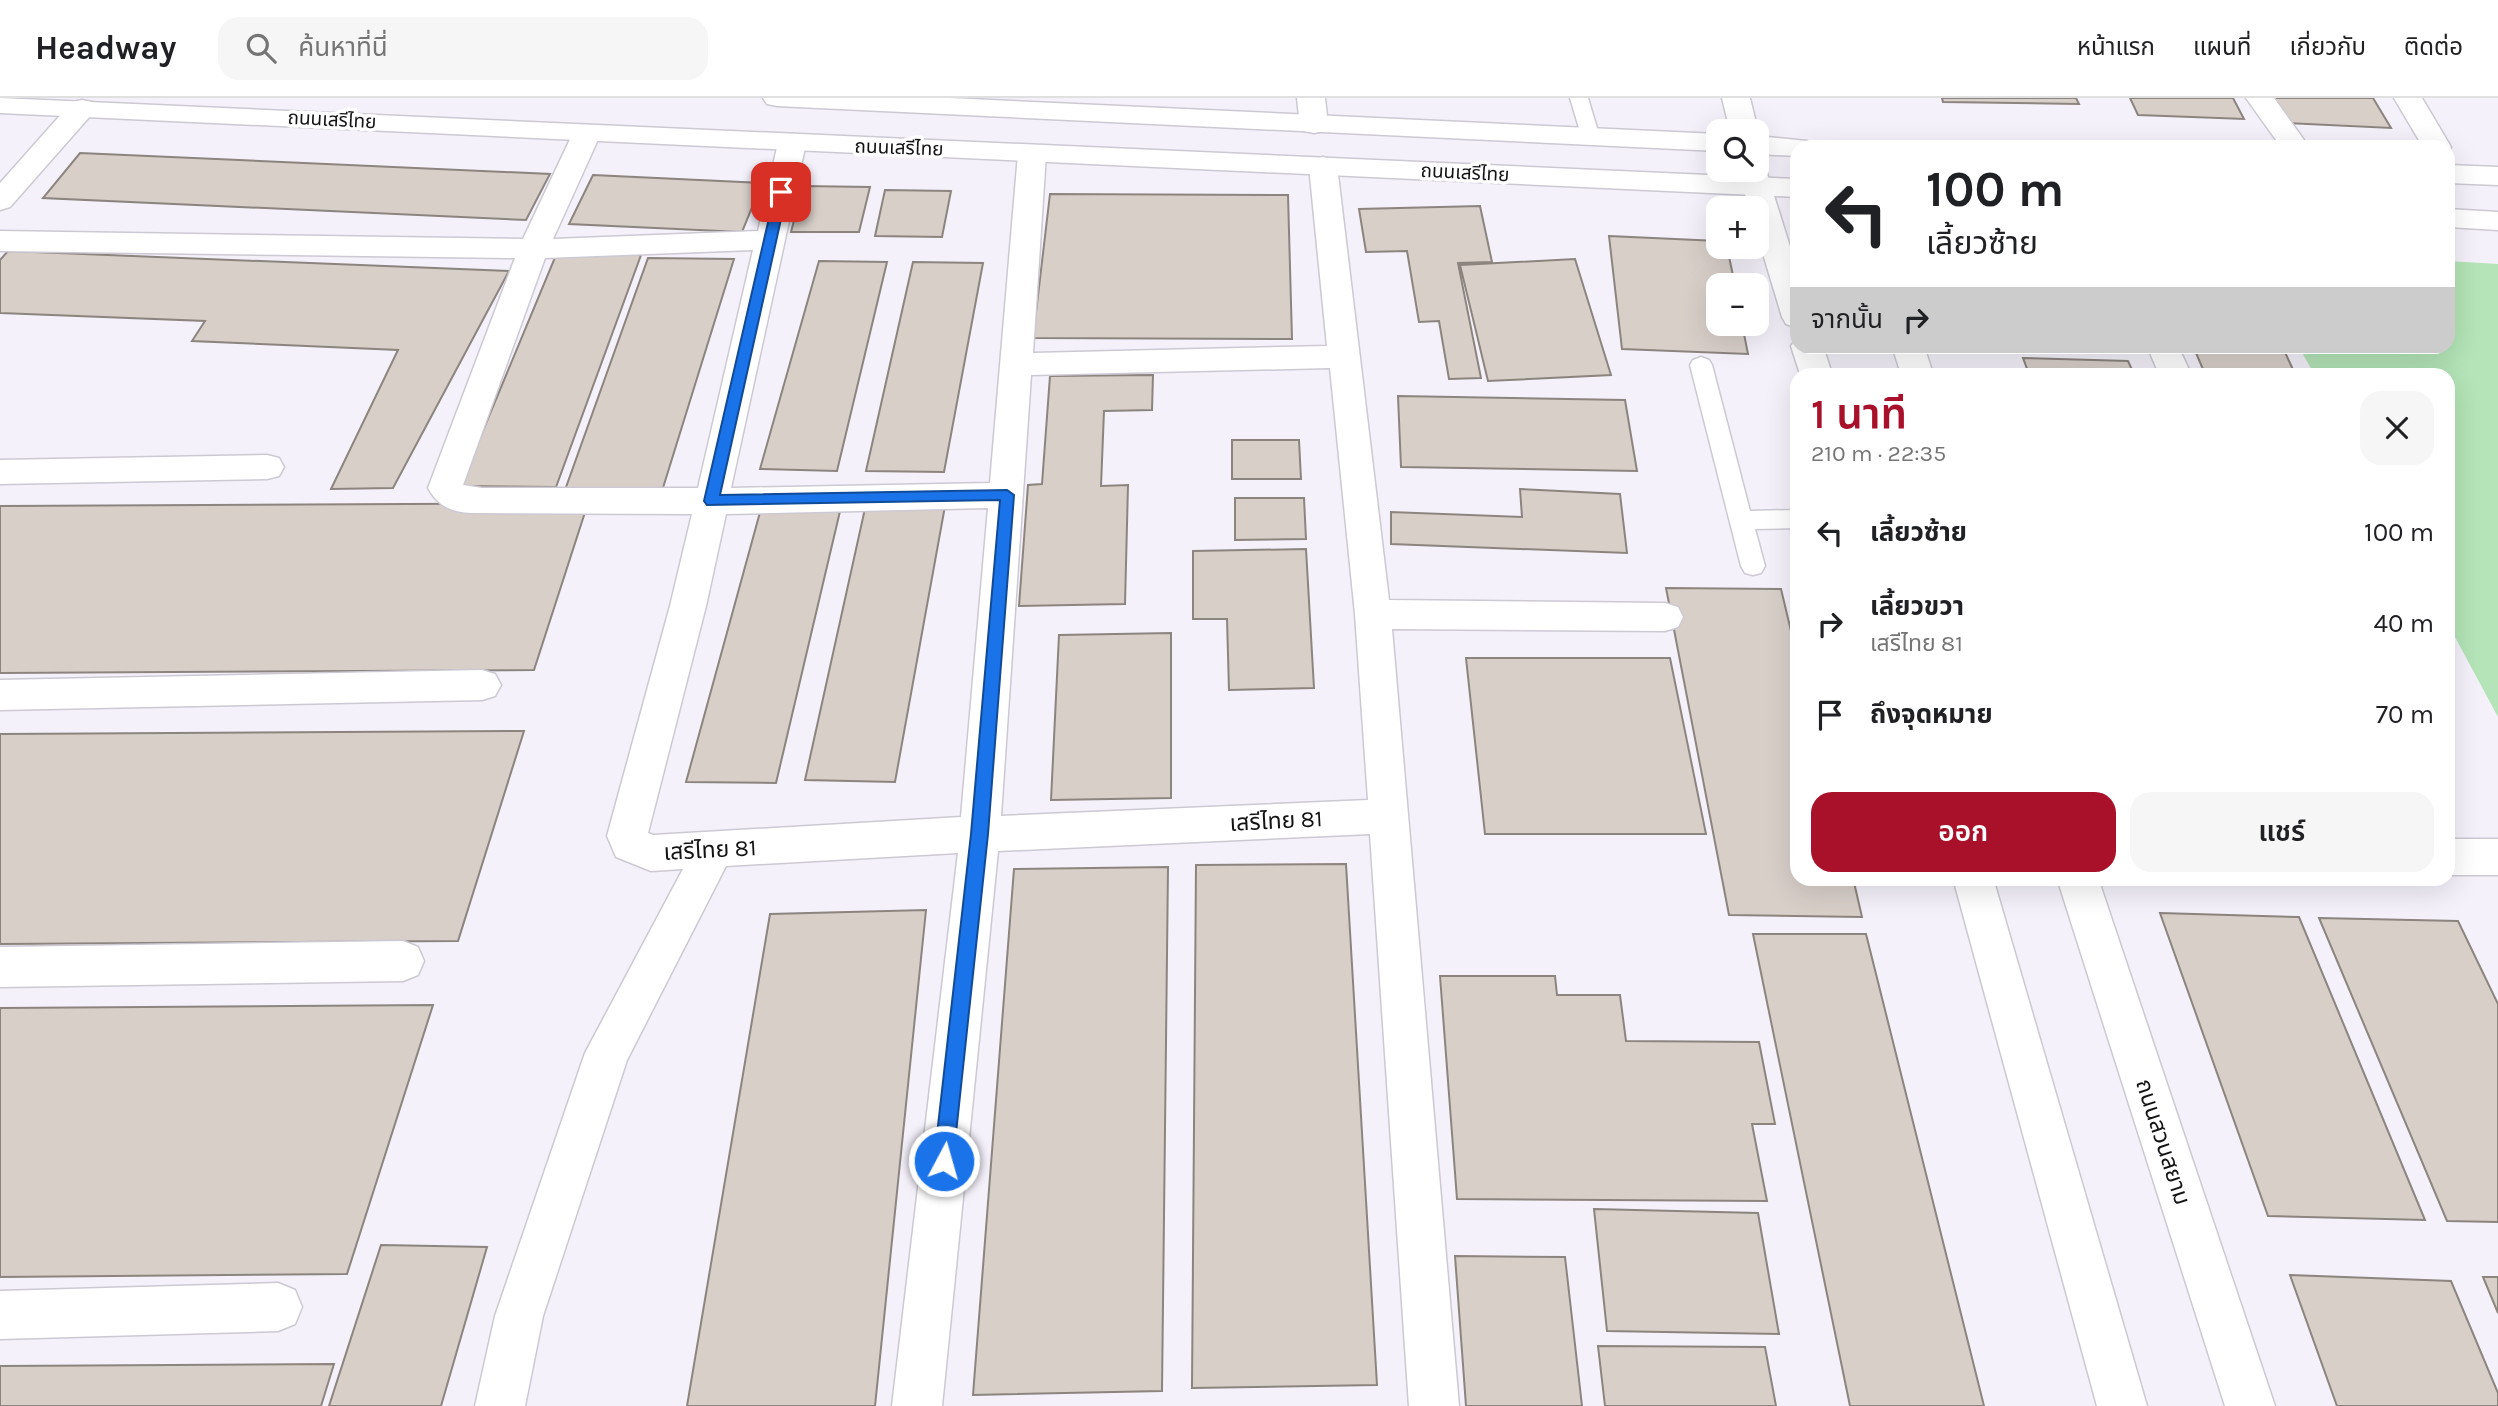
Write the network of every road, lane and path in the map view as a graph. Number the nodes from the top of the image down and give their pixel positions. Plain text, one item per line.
1 (777, 98) edge
2 (1311, 98) edge
3 (1579, 98) edge
4 (1736, 98) edge
5 (2260, 98) edge
6 (2408, 98) edge
7 (0, 105) edge
8 (1037, 105) edge
9 (82, 108) junction
10 (1741, 119) edge
11 (1314, 125) junction
12 (587, 133) junction
13 (1591, 138) junction
14 (2290, 140) edge
15 (2433, 140) edge
16 (792, 143) junction
17 (1706, 143) edge
18 (1769, 146) edge
19 (1790, 147) edge
20 (1032, 153) junction
21 (1323, 166) junction
22 (2455, 172) edge
23 (2498, 176) edge
24 (1706, 177) edge
25 (1754, 182) edge
26 (1769, 182) edge
27 (1790, 186) edge
28 (0, 201) edge
29 (2455, 218) edge
30 (2498, 221) edge
31 (771, 240) junction
32 (0, 241) edge
33 (533, 249) junction
34 (1790, 295) edge
35 (1344, 357) junction
36 (1017, 364) junction
37 (1701, 365) dead end
38 (267, 467) dead end
39 (0, 472) edge
40 (1007, 495) junction
41 (712, 501) junction
42 (1790, 519) edge
43 (1741, 520) junction
44 (1753, 566) dead end
45 (1373, 614) junction
46 (1665, 617) dead end
47 (482, 685) dead end
48 (0, 695) edge
49 (1387, 816) junction
50 (980, 834) junction
51 (714, 850) junction
52 (1975, 886) edge
53 (2080, 886) edge
54 (404, 961) dead end
55 (0, 967) edge
56 (278, 1307) dead end
57 (0, 1315) edge
58 (500, 1406) edge
59 (917, 1406) edge
60 (1434, 1406) edge
61 (2122, 1406) edge
62 (2250, 1406) edge

1 - 8 street, ถนนเสรีไทย
2 - 11 street
3 - 13 lane
4 - 10 street
5 - 14 street
6 - 15 street
7 - 9 street, ถนนเสรีไทย
8 - 11 street, ถนนเสรีไทย
9 - 12 street, ถนนเสรีไทย
9 - 28 street
11 - 13 street, ถนนเสรีไทย
12 - 16 street, ถนนเสรีไทย
12 - 33 street
13 - 17 street, ถนนเสรีไทย
16 - 20 street, ถนนเสรีไทย
16 - 31 street, เสรีไทย 81
18 - 19 street
20 - 21 street, ถนนเสรีไทย
20 - 36 street
21 - 24 street, ถนนเสรีไทย
21 - 35 street
22 - 23 street
25 - 34 street
26 - 27 street, ถนนเสรีไทย
29 - 30 street
31 - 33 street
31 - 41 street, เสรีไทย 81
32 - 33 street
33 - 41 street
35 - 36 street
35 - 45 street
36 - 40 street
37 - 43 lane
38 - 39 street
40 - 41 street
40 - 50 street
41 - 51 street, เสรีไทย 81
42 - 43 lane
43 - 44 lane
45 - 46 street
45 - 49 street
47 - 48 street
49 - 50 street, เสรีไทย 81
49 - 60 street
50 - 51 street, เสรีไทย 81
50 - 59 street
51 - 58 street
52 - 61 street
53 - 62 street, ถนนสวนสยาม
54 - 55 street
56 - 57 street

